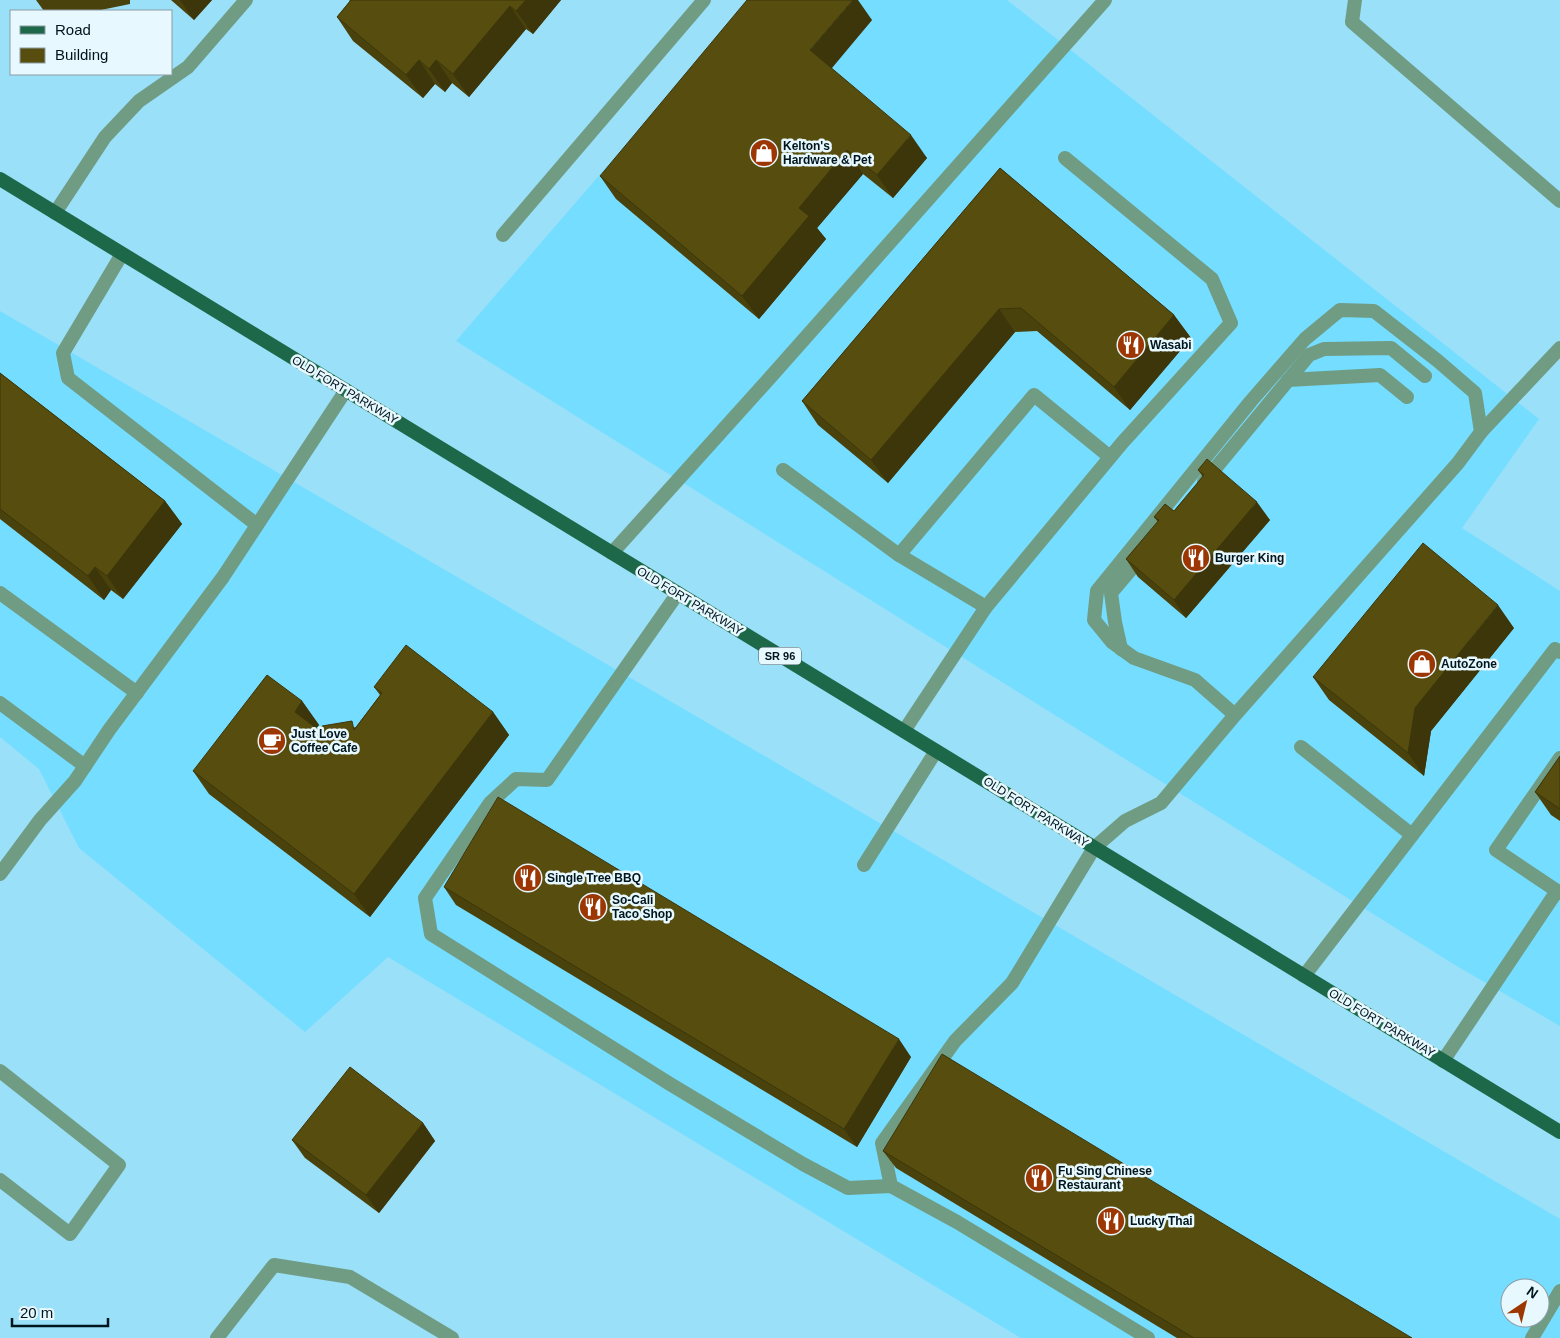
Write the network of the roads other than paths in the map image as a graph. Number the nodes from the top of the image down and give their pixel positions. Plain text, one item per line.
1 (246, 0) edge
2 (704, 0) edge
3 (1105, 0) edge
4 (1355, 0) edge
5 (1065, 158) dead end
6 (0, 180) edge
7 (1560, 201) edge
8 (55, 213) junction
9 (503, 235) dead end
10 (122, 254) junction
11 (1560, 348) edge
12 (1425, 376) dead end
13 (1288, 380) junction
14 (346, 390) junction
15 (1407, 397) dead end
16 (1481, 432) junction
17 (1110, 457) junction
18 (783, 470) dead end
19 (1193, 494) edge
20 (257, 525) junction
21 (1168, 525) edge
22 (612, 553) junction
23 (899, 555) junction
24 (0, 593) edge
25 (678, 594) junction
26 (986, 607) junction
27 (1121, 648) junction
28 (1560, 652) edge
29 (137, 693) junction
30 (0, 703) edge
31 (1235, 715) junction
32 (904, 732) junction
33 (1301, 747) dead end
34 (936, 751) junction
35 (1560, 758) edge
36 (85, 766) junction
37 (1412, 835) junction
38 (1094, 848) junction
39 (864, 865) dead end
40 (0, 874) edge
41 (1558, 892) edge
42 (1304, 976) junction
43 (1443, 1061) junction
44 (0, 1071) edge
45 (1560, 1132) edge
46 (0, 1180) edge
47 (891, 1186) junction
48 (1560, 1291) edge
49 (217, 1338) edge
50 (452, 1338) edge
51 (1148, 1338) edge
52 (1532, 1338) edge

1 - 8 lane
2 - 9 lane
3 - 22 lane
4 - 7 lane
5 - 17 lane
6 - 8 main road, OLD FORT PARKWAY / SR 96
8 - 10 main road, OLD FORT PARKWAY / SR 96
10 - 14 main road, OLD FORT PARKWAY / SR 96
10 - 20 lane
11 - 16 lane
12 - 13 lane
13 - 15 lane
13 - 19 lane
14 - 20 lane
14 - 22 main road, OLD FORT PARKWAY / SR 96
16 - 27 lane
16 - 31 lane
17 - 23 lane
17 - 26 lane
18 - 23 lane
20 - 29 lane
21 - 27 lane
22 - 25 main road, OLD FORT PARKWAY / SR 96
23 - 26 lane
24 - 29 lane
25 - 32 main road, OLD FORT PARKWAY / SR 96
25 - 47 lane
26 - 32 lane
27 - 31 lane
28 - 37 lane
29 - 36 lane
30 - 36 lane
31 - 38 lane
32 - 34 main road, OLD FORT PARKWAY / SR 96
33 - 37 lane
34 - 38 main road, OLD FORT PARKWAY / SR 96
34 - 39 lane
35 - 41 lane
36 - 40 lane
37 - 42 lane
38 - 42 main road, OLD FORT PARKWAY / SR 96
38 - 47 lane
41 - 43 lane
42 - 43 main road, OLD FORT PARKWAY / SR 96
43 - 45 main road, OLD FORT PARKWAY / SR 96
44 - 46 lane
47 - 51 lane
48 - 52 lane
49 - 50 lane

